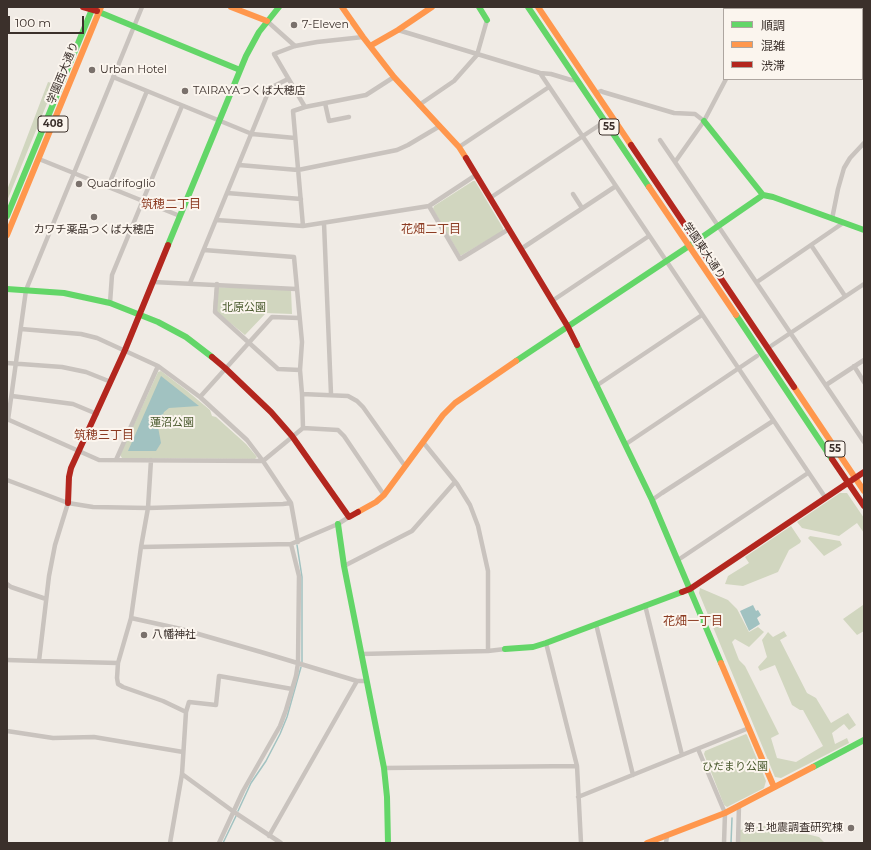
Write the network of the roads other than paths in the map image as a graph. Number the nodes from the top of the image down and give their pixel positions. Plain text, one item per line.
1 (83, 7) edge
2 (142, 7) edge
3 (231, 7) edge
4 (279, 7) edge
5 (342, 7) edge
6 (432, 7) edge
7 (479, 7) edge
8 (528, 7) edge
9 (538, 7) edge
10 (93, 8) edge
11 (100, 9) edge
12 (487, 20) joint
13 (267, 21) junction
14 (134, 26) junction
15 (398, 30) junction
16 (363, 37) junction
17 (296, 46) junction
18 (370, 46) junction
19 (478, 55) junction
20 (240, 70) junction
21 (540, 73) junction
22 (394, 76) junction
23 (113, 77) junction
24 (288, 80) junction
25 (577, 80) junction
26 (725, 80) edge
27 (549, 86) junction
28 (147, 91) junction
29 (596, 93) junction
30 (325, 103) junction
31 (419, 105) junction
32 (182, 106) junction
33 (305, 107) junction
34 (349, 117) dead end
35 (219, 121) junction
36 (704, 121) junction
37 (601, 124) dead end
38 (440, 126) junction
39 (252, 134) junction
40 (582, 136) junction
41 (295, 138) junction
42 (660, 140) dead end
43 (864, 143) edge
44 (459, 147) junction
45 (39, 159) junction
46 (675, 162) junction
47 (239, 165) junction
48 (298, 170) junction
49 (74, 173) junction
50 (476, 175) junction
51 (616, 186) junction
52 (108, 187) junction
53 (227, 193) junction
54 (573, 194) dead end
55 (763, 195) junction
56 (490, 198) junction
57 (300, 199) junction
58 (143, 201) junction
59 (429, 206) junction
60 (582, 208) junction
61 (7, 216) edge
62 (180, 216) junction
63 (832, 219) junction
64 (216, 220) junction
65 (324, 223) junction
66 (843, 223) junction
67 (303, 226) junction
68 (719, 226) junction
69 (509, 229) junction
70 (864, 230) edge
71 (7, 235) edge
72 (649, 236) junction
73 (695, 242) junction
74 (811, 245) junction
75 (690, 246) junction
76 (204, 250) junction
77 (521, 250) junction
78 (666, 262) junction
79 (153, 282) junction
80 (757, 282) junction
81 (190, 283) junction
82 (217, 284) junction
83 (864, 284) edge
84 (7, 289) edge
85 (296, 289) junction
86 (26, 290) junction
87 (845, 296) junction
88 (552, 301) junction
89 (110, 303) junction
90 (140, 314) junction
91 (702, 315) junction
92 (299, 318) junction
93 (568, 327) junction
94 (21, 329) junction
95 (791, 333) junction
96 (249, 342) junction
97 (771, 346) dead end
98 (125, 350) junction
99 (757, 356) dead end
100 (864, 360) edge
101 (7, 363) edge
102 (16, 363) junction
103 (158, 366) junction
104 (854, 366) junction
105 (225, 368) junction
106 (738, 368) junction
107 (300, 370) junction
108 (111, 382) junction
109 (864, 382) edge
110 (826, 385) junction
111 (596, 386) junction
112 (302, 394) junction
113 (332, 394) junction
114 (12, 396) junction
115 (200, 397) junction
116 (97, 414) junction
117 (8, 419) edge
118 (773, 421) junction
119 (303, 428) junction
120 (292, 436) junction
121 (862, 436) edge
122 (423, 442) junction
123 (864, 442) edge
124 (626, 444) junction
125 (79, 452) junction
126 (116, 460) junction
127 (151, 460) junction
128 (263, 461) junction
129 (405, 466) junction
130 (864, 472) edge
131 (808, 473) junction
132 (855, 478) junction
133 (7, 480) edge
134 (455, 482) junction
135 (848, 482) junction
136 (864, 491) edge
137 (384, 495) junction
138 (825, 498) junction
139 (652, 500) junction
140 (68, 503) junction
141 (291, 503) junction
142 (864, 506) edge
143 (148, 508) junction
144 (349, 517) junction
145 (338, 524) junction
146 (298, 542) junction
147 (291, 544) junction
148 (140, 547) junction
149 (678, 560) junction
150 (344, 566) junction
151 (7, 584) edge
152 (690, 589) junction
153 (46, 599) junction
154 (645, 605) junction
155 (131, 618) junction
156 (596, 624) junction
157 (546, 643) junction
158 (505, 650) joint
159 (488, 651) junction
160 (361, 654) junction
161 (7, 660) edge
162 (39, 661) junction
163 (118, 663) junction
164 (298, 663) junction
165 (357, 681) junction
166 (366, 681) junction
167 (292, 689) junction
168 (186, 712) junction
169 (749, 728) junction
170 (7, 731) edge
171 (864, 740) edge
172 (698, 749) junction
173 (183, 752) junction
174 (682, 755) junction
175 (577, 766) junction
176 (384, 768) junction
177 (182, 774) junction
178 (632, 775) junction
179 (774, 787) junction
180 (578, 797) junction
181 (739, 805) junction
182 (234, 812) junction
183 (725, 813) junction
184 (269, 836) junction
185 (667, 836) junction
186 (170, 843) edge
187 (219, 843) edge
188 (281, 843) edge
189 (388, 843) edge
190 (581, 843) edge
191 (647, 843) edge
192 (666, 843) edge
193 (724, 843) edge
194 (738, 843) edge

1 - 10 main road
2 - 14 street
3 - 13 main road
4 - 13 main road
5 - 16 main road
6 - 15 main road
7 - 12 main road
8 - 25 main road, 学園東大通り / 55
9 - 29 main road, 学園東大通り / 55
10 - 11 main road
10 - 61 main road, 学園西大通り / 408
11 - 14 main road
11 - 45 main road, 学園西大通り / 408
12 - 19 street
13 - 17 street
13 - 20 main road
14 - 20 main road
14 - 23 street
15 - 18 main road
15 - 19 street
16 - 17 street
16 - 18 main road
17 - 24 street
18 - 22 main road
19 - 21 street
19 - 31 street
20 - 35 main road
21 - 25 street
21 - 27 street
22 - 30 street
22 - 31 main road
23 - 28 street
23 - 49 street
24 - 33 street
24 - 39 street
25 - 75 main road, 学園東大通り / 55
26 - 36 street
27 - 40 street
27 - 44 street
28 - 32 street
28 - 52 street
29 - 36 street
29 - 73 main road, 学園東大通り / 55
30 - 33 street
30 - 34 street
31 - 38 main road
32 - 35 street
32 - 58 street
33 - 41 street
35 - 39 street
35 - 62 main road
36 - 46 street
36 - 55 main road
37 - 40 street
38 - 44 main road
38 - 48 street
39 - 41 street
39 - 47 street
40 - 51 street
40 - 56 street
41 - 48 street
42 - 46 street
43 - 63 street
44 - 50 main road
45 - 49 street
45 - 71 main road, 学園西大通り / 408
46 - 68 street
47 - 48 street
47 - 53 street
48 - 57 street
49 - 52 street
49 - 86 street
50 - 56 main road
50 - 59 street
51 - 60 street
51 - 72 street
52 - 58 street
53 - 57 street
53 - 64 street
54 - 60 street
55 - 63 main road
55 - 68 main road
56 - 69 main road
57 - 67 street
58 - 62 street
58 - 89 street
59 - 65 street
59 - 69 street
60 - 77 street
62 - 79 main road
63 - 66 main road
64 - 67 street
64 - 76 street
65 - 67 street
65 - 113 street
66 - 70 main road
66 - 74 street
68 - 73 main road
68 - 80 street
69 - 77 main road
72 - 78 street
72 - 88 street
73 - 75 main road
73 - 132 main road, 学園東大通り / 55
74 - 80 street
74 - 87 street
75 - 78 main road
75 - 135 main road, 学園東大通り / 55
76 - 81 street
76 - 85 street
77 - 88 main road
78 - 91 street
78 - 93 main road
79 - 81 street
79 - 90 main road
80 - 95 street
81 - 82 street
82 - 85 street
82 - 96 street
83 - 87 street
84 - 86 main road
85 - 92 street
86 - 89 main road
86 - 94 street
87 - 95 street
88 - 93 main road
89 - 90 main road
90 - 98 main road
90 - 105 main road
91 - 106 street
91 - 111 street
92 - 96 street
92 - 107 street
93 - 111 main road
93 - 122 main road
94 - 98 street
94 - 102 street
95 - 97 street
95 - 110 street
96 - 105 street
96 - 107 street
98 - 103 street
98 - 108 main road
99 - 106 street
100 - 104 street
101 - 102 street
102 - 108 street
102 - 114 street
103 - 115 street
103 - 126 street
104 - 109 street
104 - 110 street
105 - 115 street
105 - 120 main road
106 - 118 street
106 - 124 street
107 - 112 street
108 - 116 main road
110 - 121 street
111 - 124 main road
112 - 113 street
112 - 119 street
113 - 129 street
114 - 116 street
114 - 117 street
115 - 128 street
116 - 125 main road
117 - 125 street
118 - 131 street
118 - 139 street
119 - 120 street
119 - 137 street
120 - 128 street
120 - 144 main road
121 - 123 street
122 - 129 main road
122 - 134 street
124 - 139 main road
125 - 126 street
125 - 140 main road
126 - 127 street
127 - 128 street
127 - 143 street
128 - 141 street
129 - 137 main road
130 - 132 main road
131 - 138 street
131 - 149 street
132 - 135 main road
132 - 136 main road, 学園東大通り / 55
133 - 140 street
134 - 150 street
134 - 159 street
135 - 138 main road
135 - 142 main road, 学園東大通り / 55
137 - 144 main road
138 - 152 main road
139 - 149 main road
140 - 143 street
140 - 153 street
141 - 143 street
141 - 146 street
143 - 148 street
144 - 145 street
145 - 146 street
145 - 150 main road
146 - 147 street
147 - 148 street
147 - 164 street
148 - 155 street
149 - 152 main road
150 - 160 main road
151 - 153 street
152 - 154 main road
152 - 169 main road
153 - 162 street
154 - 156 main road
154 - 174 street
155 - 163 street
155 - 164 street
156 - 157 main road
156 - 178 street
157 - 158 main road
157 - 175 street
158 - 159 street
159 - 160 street
160 - 166 main road
161 - 162 street
162 - 163 street
163 - 168 street
164 - 165 street
164 - 167 street
165 - 166 street
165 - 184 street
166 - 176 main road
167 - 168 street
167 - 182 street
168 - 173 street
169 - 172 street
169 - 179 main road
170 - 173 street
171 - 179 main road
172 - 174 street
172 - 183 street
173 - 177 street
174 - 178 street
175 - 176 street
175 - 180 street
176 - 189 main road
177 - 182 street
177 - 186 street
178 - 180 street
179 - 181 main road
180 - 190 street
181 - 183 main road
181 - 194 street
182 - 184 street
182 - 187 street
183 - 185 main road
183 - 193 street
184 - 188 street
185 - 191 main road
185 - 192 street

